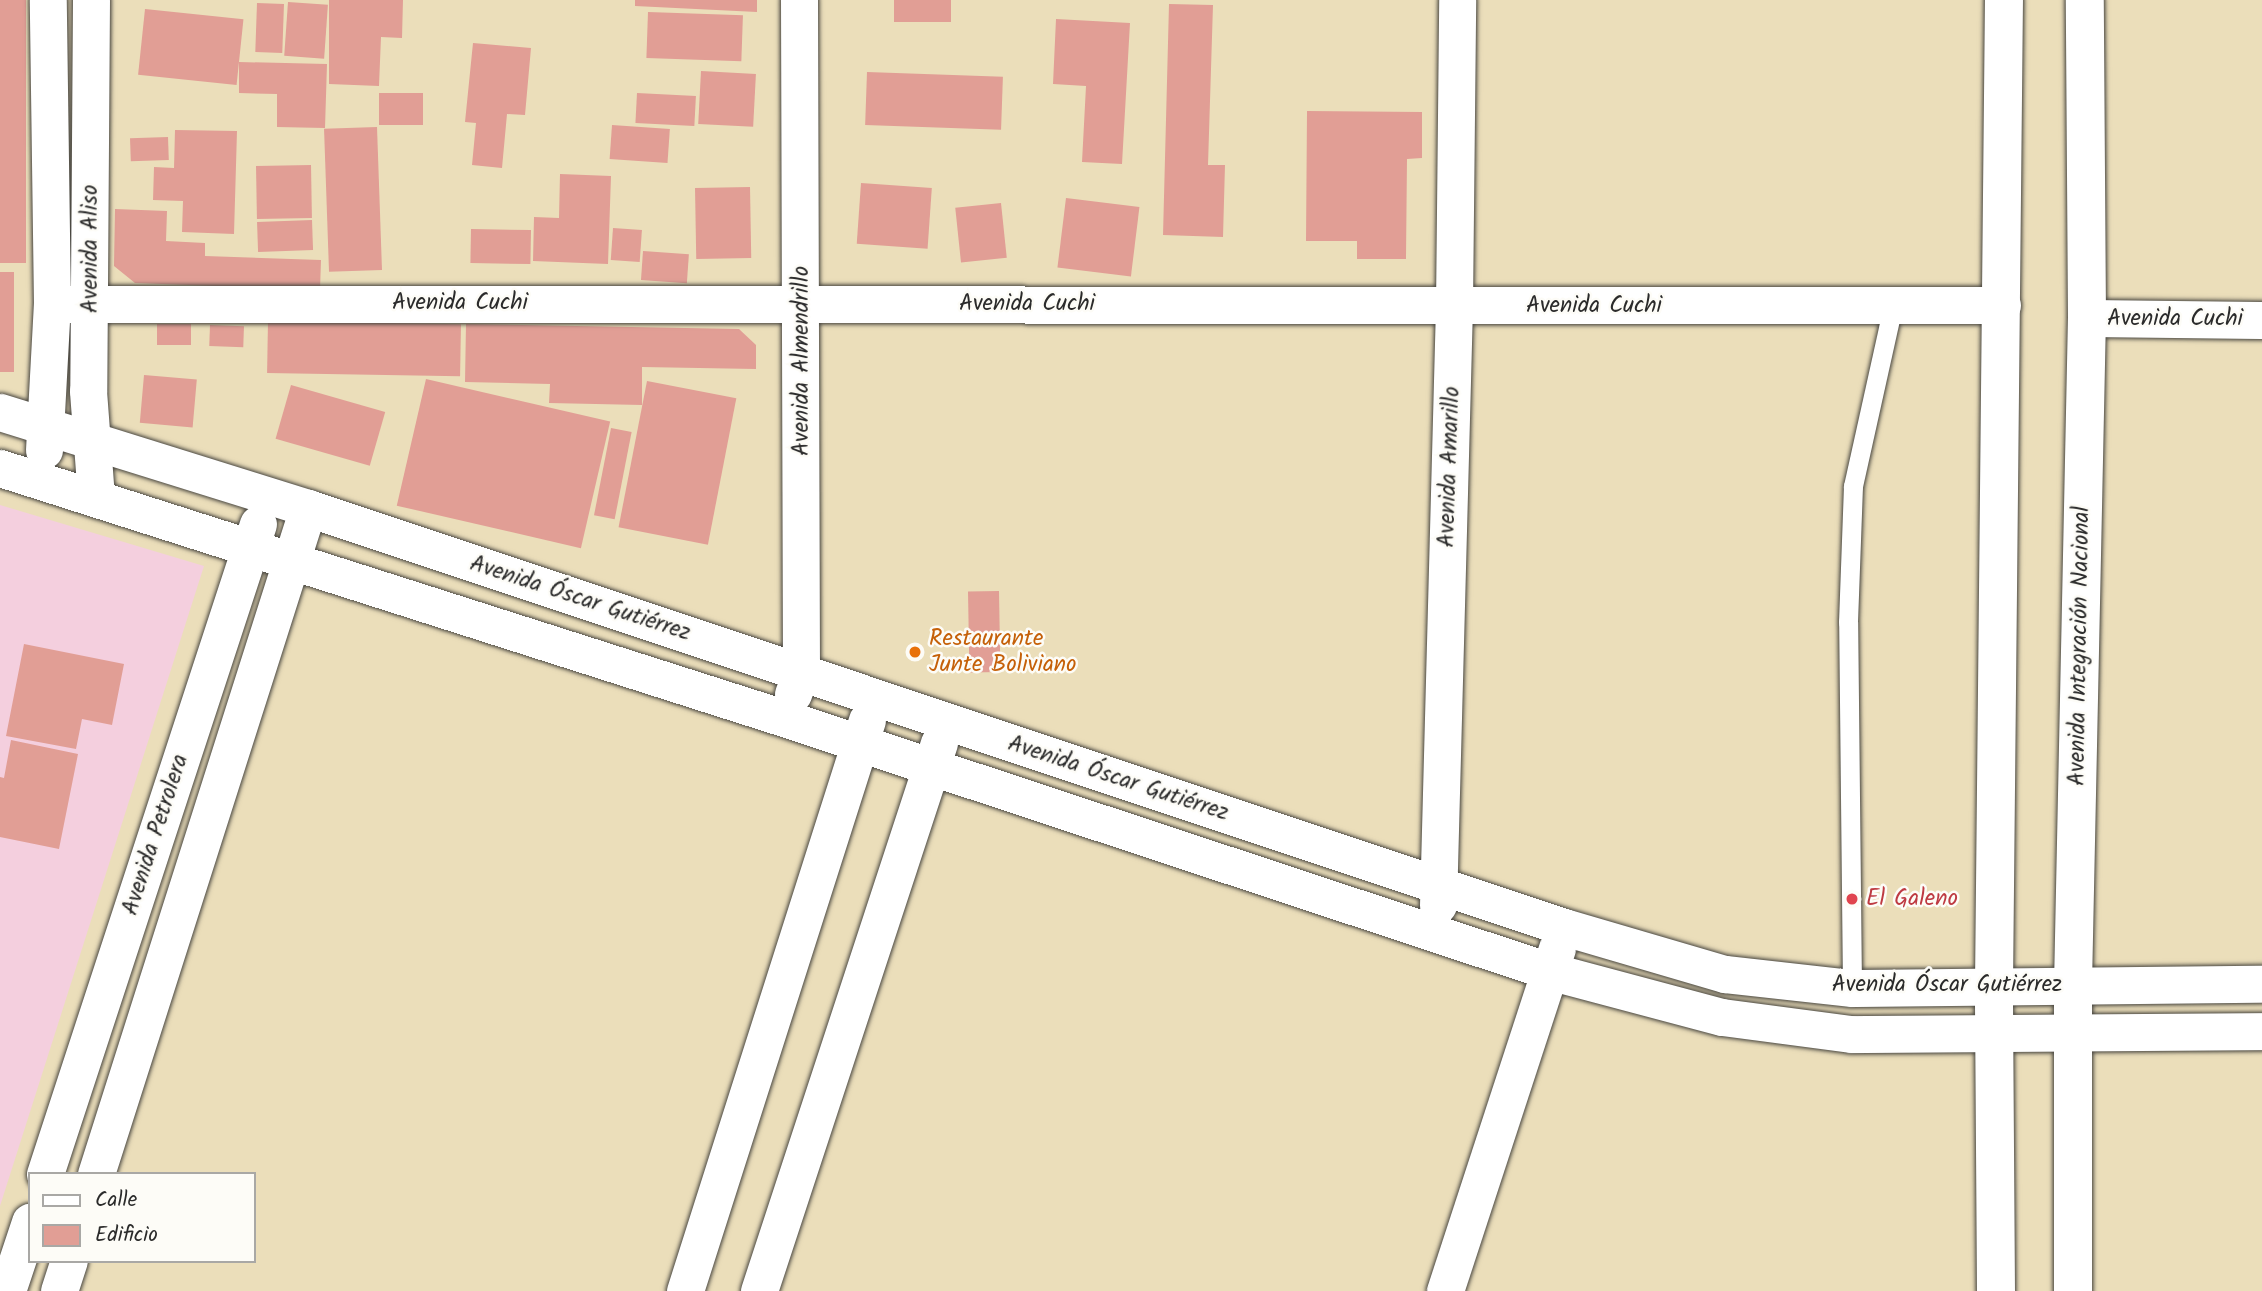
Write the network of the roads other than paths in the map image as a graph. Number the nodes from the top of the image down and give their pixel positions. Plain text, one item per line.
1 (48, 0) edge
2 (91, 0) edge
3 (799, 0) edge
4 (1457, 0) edge
5 (2004, 0) edge
6 (2085, 0) edge
7 (91, 303) junction
8 (803, 303) junction
9 (52, 304) junction
10 (1893, 305) junction
11 (2002, 305) junction
12 (1454, 306) junction
13 (2087, 318) junction
14 (2262, 320) edge
15 (0, 412) edge
16 (45, 426) junction
17 (92, 441) junction
18 (0, 468) edge
19 (44, 481) junction
20 (267, 497) junction
21 (96, 498) junction
22 (308, 508) junction
23 (251, 546) junction
24 (290, 558) junction
25 (801, 672) junction
26 (874, 699) junction
27 (784, 718) junction
28 (946, 722) junction
29 (860, 744) junction
30 (931, 768) junction
31 (1438, 883) junction
32 (1563, 927) junction
33 (1438, 934) junction
34 (1549, 971) junction
35 (2262, 984) edge
36 (1994, 985) junction
37 (2073, 985) junction
38 (1852, 988) junction
39 (2262, 1031) edge
40 (2074, 1034) junction
41 (1994, 1036) junction
42 (47, 1172) edge
43 (97, 1172) edge
44 (28, 1228) edge
45 (68, 1263) edge
46 (7, 1291) edge
47 (59, 1291) edge
48 (685, 1291) edge
49 (759, 1291) edge
50 (1445, 1291) edge
51 (1996, 1291) edge
52 (2073, 1291) edge

1 - 9 street, Avenida Aliso
2 - 7 street, Avenida Aliso
3 - 8 street, Avenida Almendrillo
4 - 12 street, Avenida Amarillo
5 - 11 main road
6 - 13 main road, Avenida Integración Nacional
7 - 8 street, Avenida Cuchi
7 - 9 street, Avenida Cuchi
7 - 17 street, Avenida Aliso
8 - 12 street, Avenida Cuchi
8 - 25 street, Avenida Almendrillo
9 - 16 street, Avenida Aliso
10 - 11 street, Avenida Cuchi
10 - 12 street, Avenida Cuchi
10 - 38 lane
11 - 36 main road
12 - 31 street, Avenida Amarillo
13 - 14 street, Avenida Cuchi
13 - 37 main road, Avenida Integración Nacional
15 - 16 street, Avenida Óscar Gutiérrez
16 - 17 street, Avenida Óscar Gutiérrez
16 - 19 street, Avenida Aliso
17 - 20 street, Avenida Óscar Gutiérrez
17 - 21 street, Avenida Aliso
18 - 19 street, Avenida Óscar Gutiérrez
19 - 21 street, Avenida Óscar Gutiérrez
20 - 22 street, Avenida Óscar Gutiérrez
20 - 23 street, Avenida Petrolera
21 - 23 street, Avenida Óscar Gutiérrez
22 - 24 street, Avenida Petrolera
22 - 25 street, Avenida Óscar Gutiérrez
23 - 24 street, Avenida Óscar Gutiérrez
23 - 42 street, Avenida Petrolera
24 - 27 street, Avenida Óscar Gutiérrez
24 - 43 street, Avenida Petrolera
25 - 26 street, Avenida Óscar Gutiérrez
25 - 27 street, Avenida Almendrillo
26 - 28 street, Avenida Óscar Gutiérrez
26 - 29 street
27 - 29 street, Avenida Óscar Gutiérrez
28 - 30 street
28 - 31 street, Avenida Óscar Gutiérrez
29 - 30 street, Avenida Óscar Gutiérrez
29 - 48 street
30 - 33 street, Avenida Óscar Gutiérrez
30 - 49 street
31 - 32 street, Avenida Óscar Gutiérrez
31 - 33 street, Avenida Amarillo
32 - 34 street
32 - 38 street, Avenida Óscar Gutiérrez
33 - 34 street, Avenida Óscar Gutiérrez
34 - 41 street, Avenida Óscar Gutiérrez
34 - 50 street
35 - 37 street, Avenida Óscar Gutiérrez
36 - 37 street, Avenida Óscar Gutiérrez
36 - 38 street, Avenida Óscar Gutiérrez
36 - 41 main road
37 - 40 main road, Avenida Integración Nacional
39 - 40 street, Avenida Óscar Gutiérrez
40 - 41 street, Avenida Óscar Gutiérrez
40 - 52 main road, Avenida Integración Nacional
41 - 51 main road
44 - 46 street
45 - 47 street

